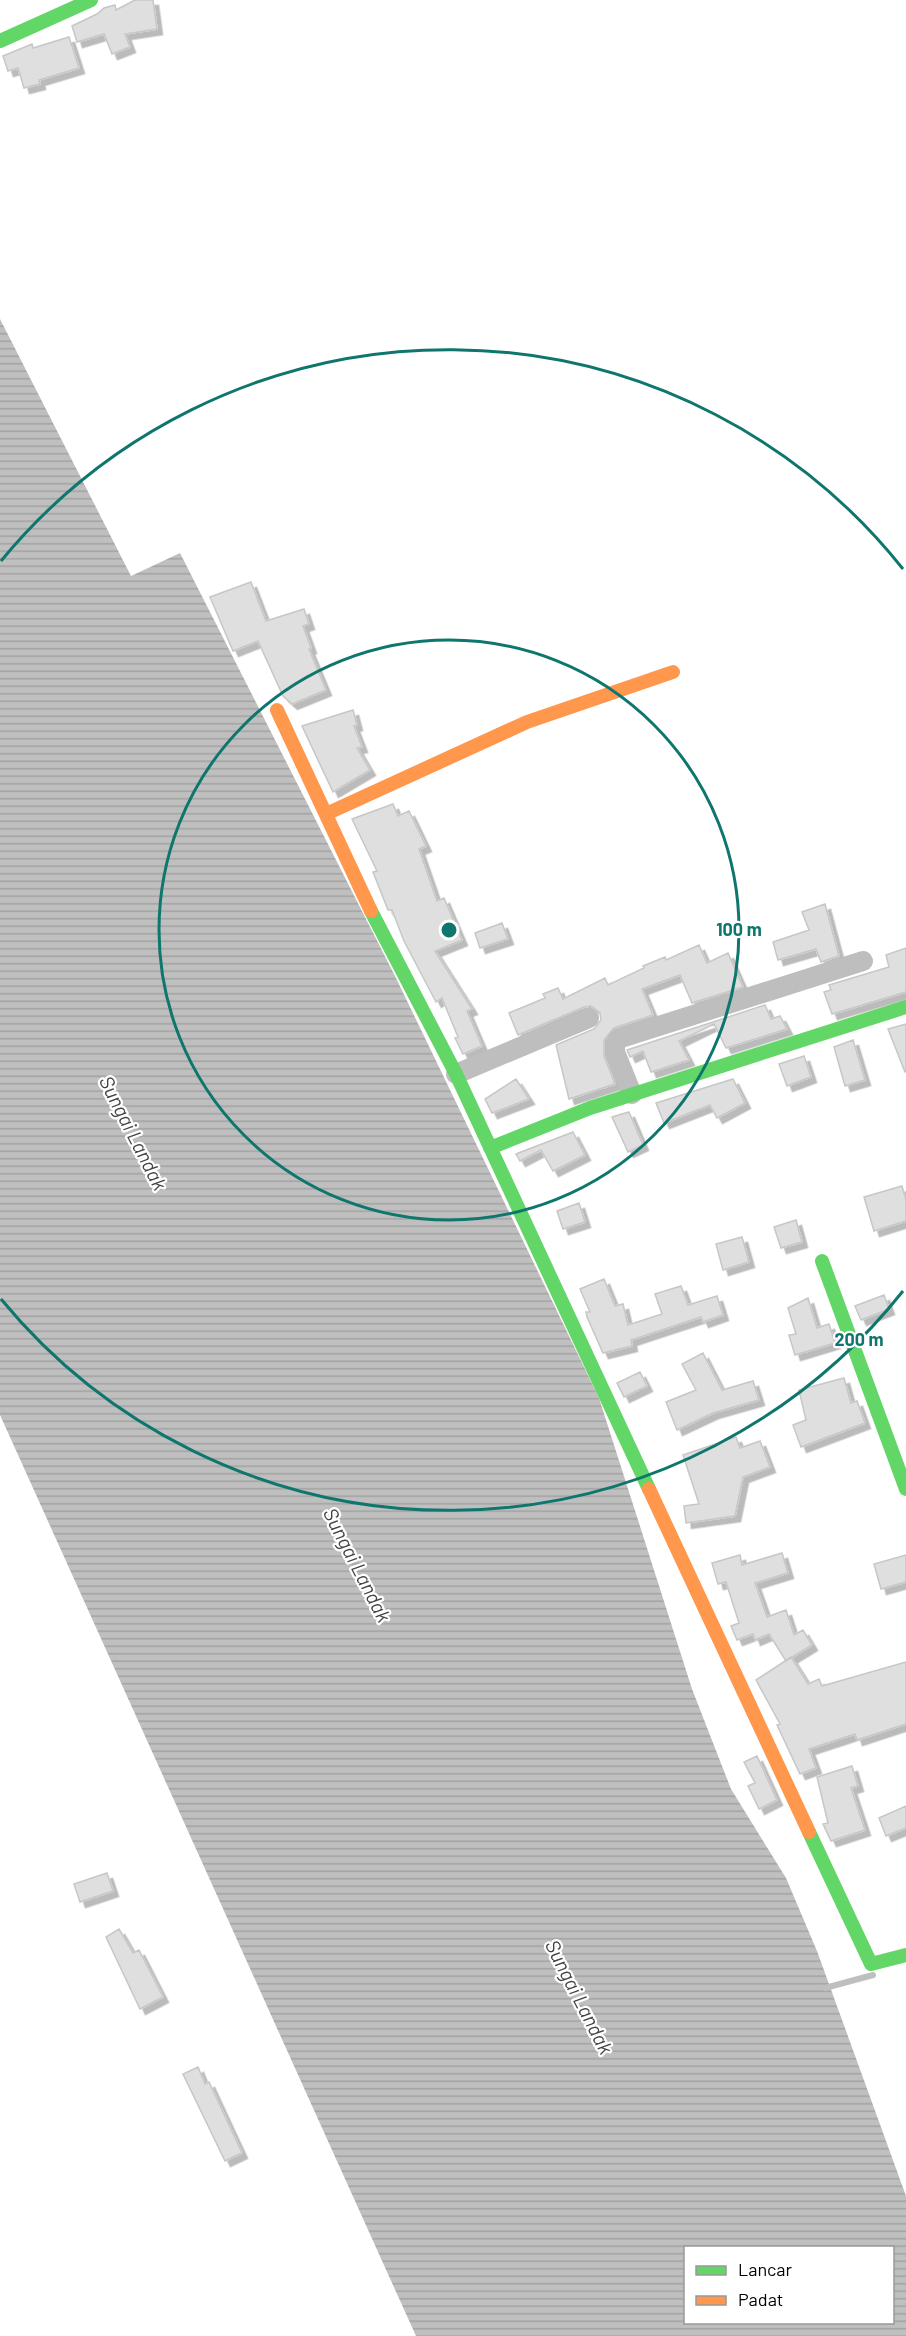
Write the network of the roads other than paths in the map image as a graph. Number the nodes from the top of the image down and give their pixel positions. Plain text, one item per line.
1 (91, 0) edge
2 (0, 42) edge
3 (673, 672) dead end
4 (277, 710) dead end
5 (326, 814) junction
6 (863, 961) dead end
7 (906, 1007) edge
8 (589, 1018) dead end
9 (456, 1074) junction
10 (632, 1094) junction
11 (490, 1148) junction
12 (822, 1261) dead end
13 (906, 1490) edge
14 (906, 1955) edge

1 - 2 street
3 - 5 street
4 - 5 street
5 - 9 street
6 - 10 street
7 - 10 street
8 - 9 street
9 - 11 street
10 - 11 street
11 - 14 street
12 - 13 street

